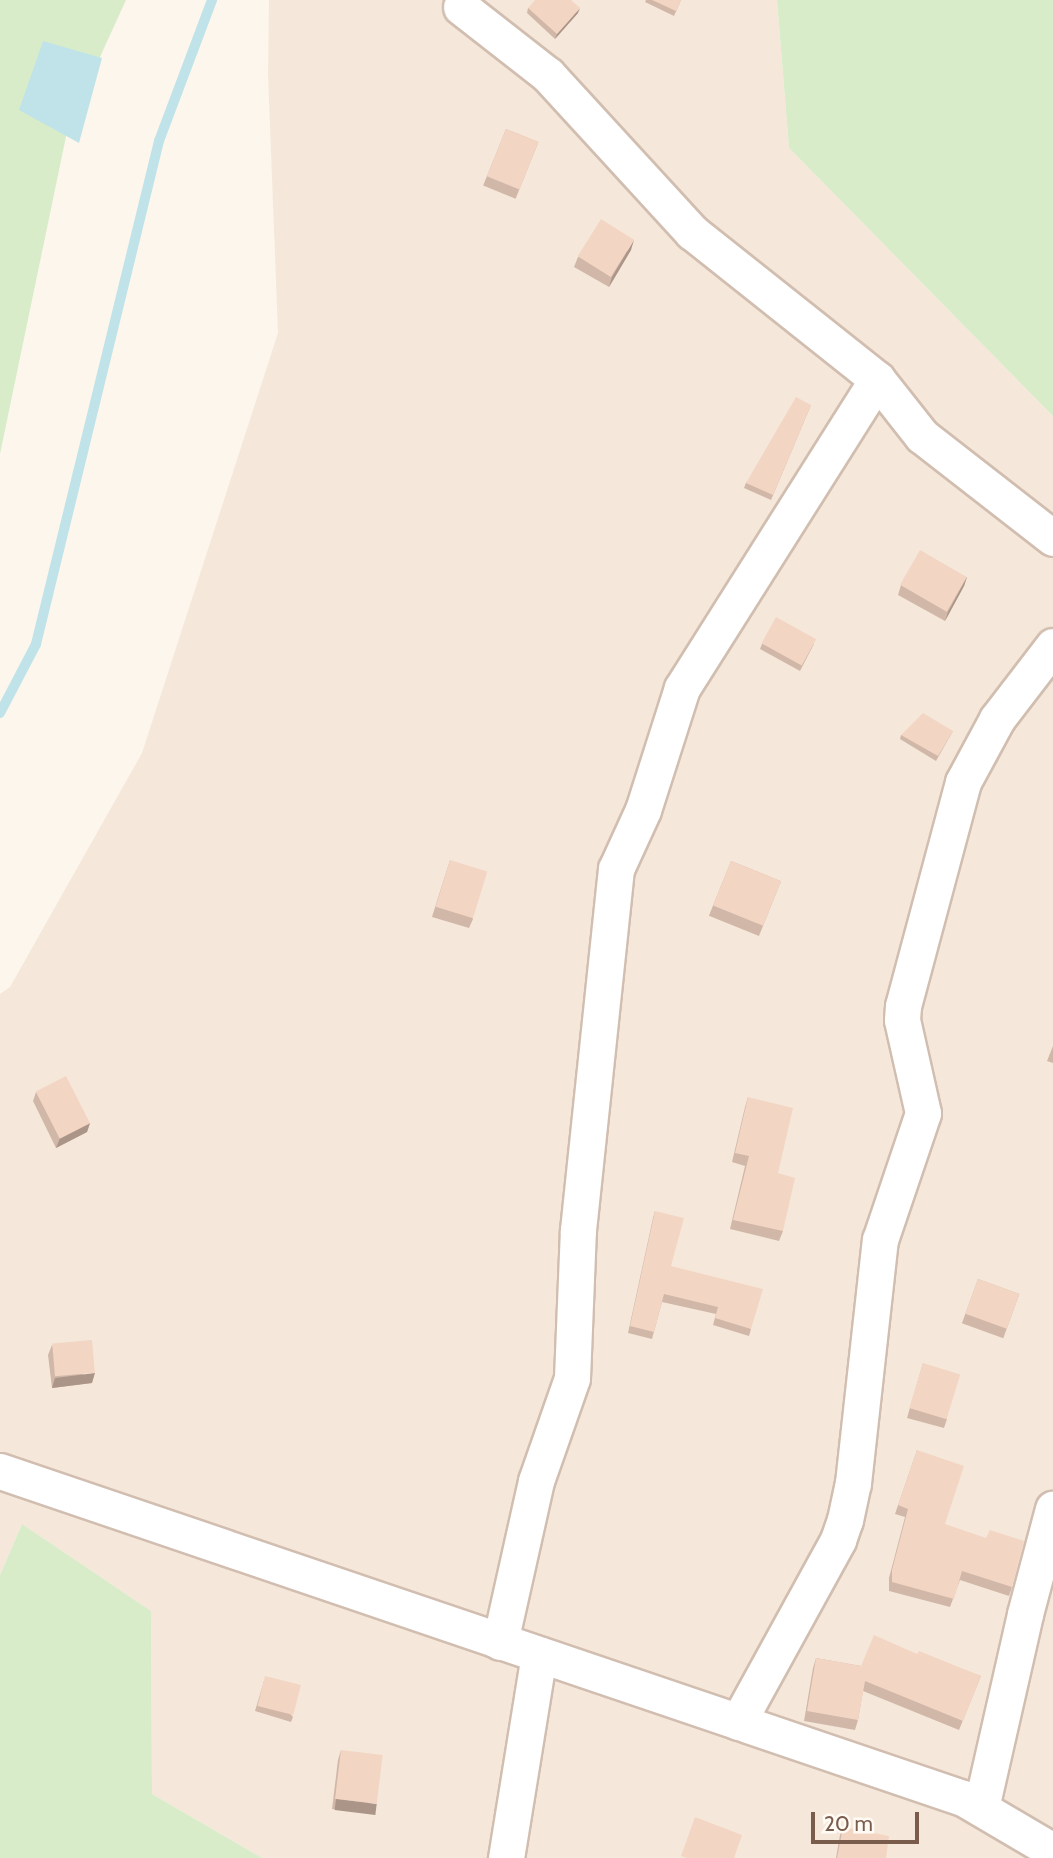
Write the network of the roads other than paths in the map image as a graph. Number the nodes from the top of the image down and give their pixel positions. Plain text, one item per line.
1 (461, 7) dead end
2 (877, 379) junction
3 (1053, 538) edge
4 (1053, 646) edge
5 (0, 1471) edge
6 (1053, 1509) edge
7 (500, 1642) junction
8 (539, 1656) junction
9 (738, 1722) junction
10 (981, 1808) junction
11 (1053, 1851) edge
12 (506, 1858) edge

1 - 2 street
2 - 3 street
2 - 7 street
4 - 9 street
5 - 7 street
6 - 10 street
7 - 8 street
8 - 9 street
8 - 12 street
9 - 10 street
10 - 11 street

